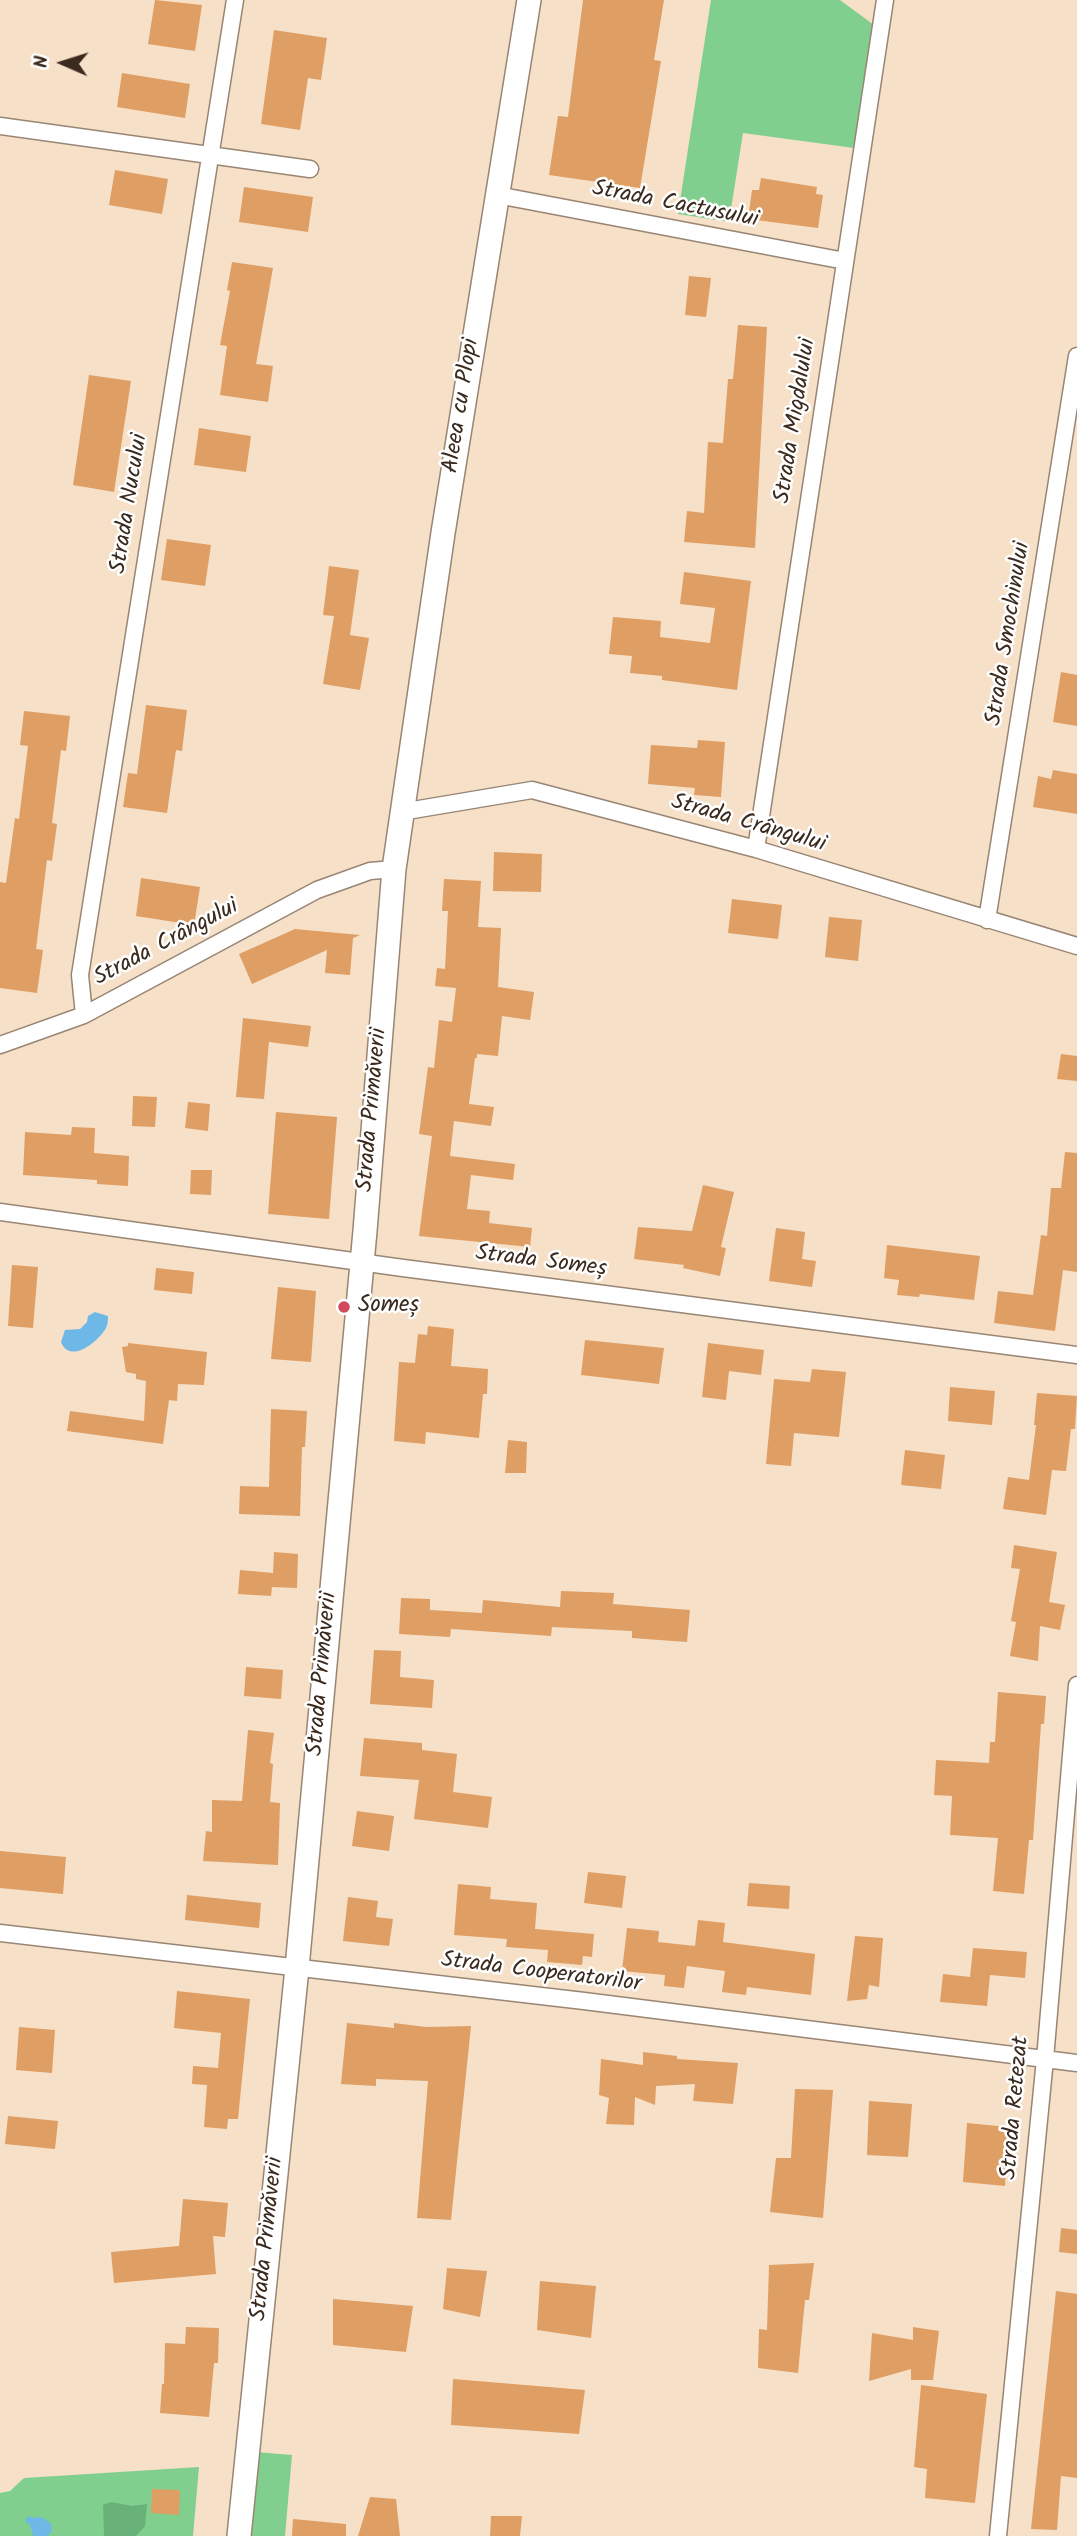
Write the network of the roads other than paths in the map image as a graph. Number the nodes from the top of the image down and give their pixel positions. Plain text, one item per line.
1 (235, 0) edge
2 (529, 0) edge
3 (885, 0) edge
4 (0, 126) edge
5 (209, 156) junction
6 (310, 169) dead end
7 (497, 195) junction
8 (845, 261) junction
9 (1077, 356) edge
10 (401, 812) junction
11 (755, 849) junction
12 (394, 869) junction
13 (987, 920) junction
14 (1077, 946) edge
15 (84, 1015) junction
16 (0, 1045) edge
17 (0, 1212) edge
18 (362, 1262) junction
19 (1077, 1355) edge
20 (1077, 1685) edge
21 (0, 1933) edge
22 (297, 1968) junction
23 (1045, 2059) junction
24 (1077, 2063) edge
25 (239, 2536) edge
26 (998, 2536) edge

1 - 5 street, Strada Nucului
2 - 7 street, Aleea cu Plopi
3 - 8 street, Strada Migdalului
4 - 5 street
5 - 6 street
5 - 15 street, Strada Nucului
7 - 8 street, Strada Cactusului
7 - 10 street, Aleea cu Plopi
8 - 11 street, Strada Migdalului
9 - 13 street, Strada Smochinului
10 - 11 street, Strada Crângului
10 - 12 street, Strada Primăverii
11 - 13 street, Strada Crângului
12 - 15 street, Strada Crângului
12 - 18 street, Strada Primăverii
13 - 14 street, Strada Crângului
15 - 16 street, Strada Crângului
17 - 18 street, Strada Someș
18 - 19 street, Strada Someș
18 - 22 street, Strada Primăverii
20 - 23 street, Strada Retezat
21 - 22 street, Strada Cooperatorilor
22 - 23 street, Strada Cooperatorilor
22 - 25 street, Strada Primăverii
23 - 24 street, Strada Cooperatorilor
23 - 26 street, Strada Retezat

